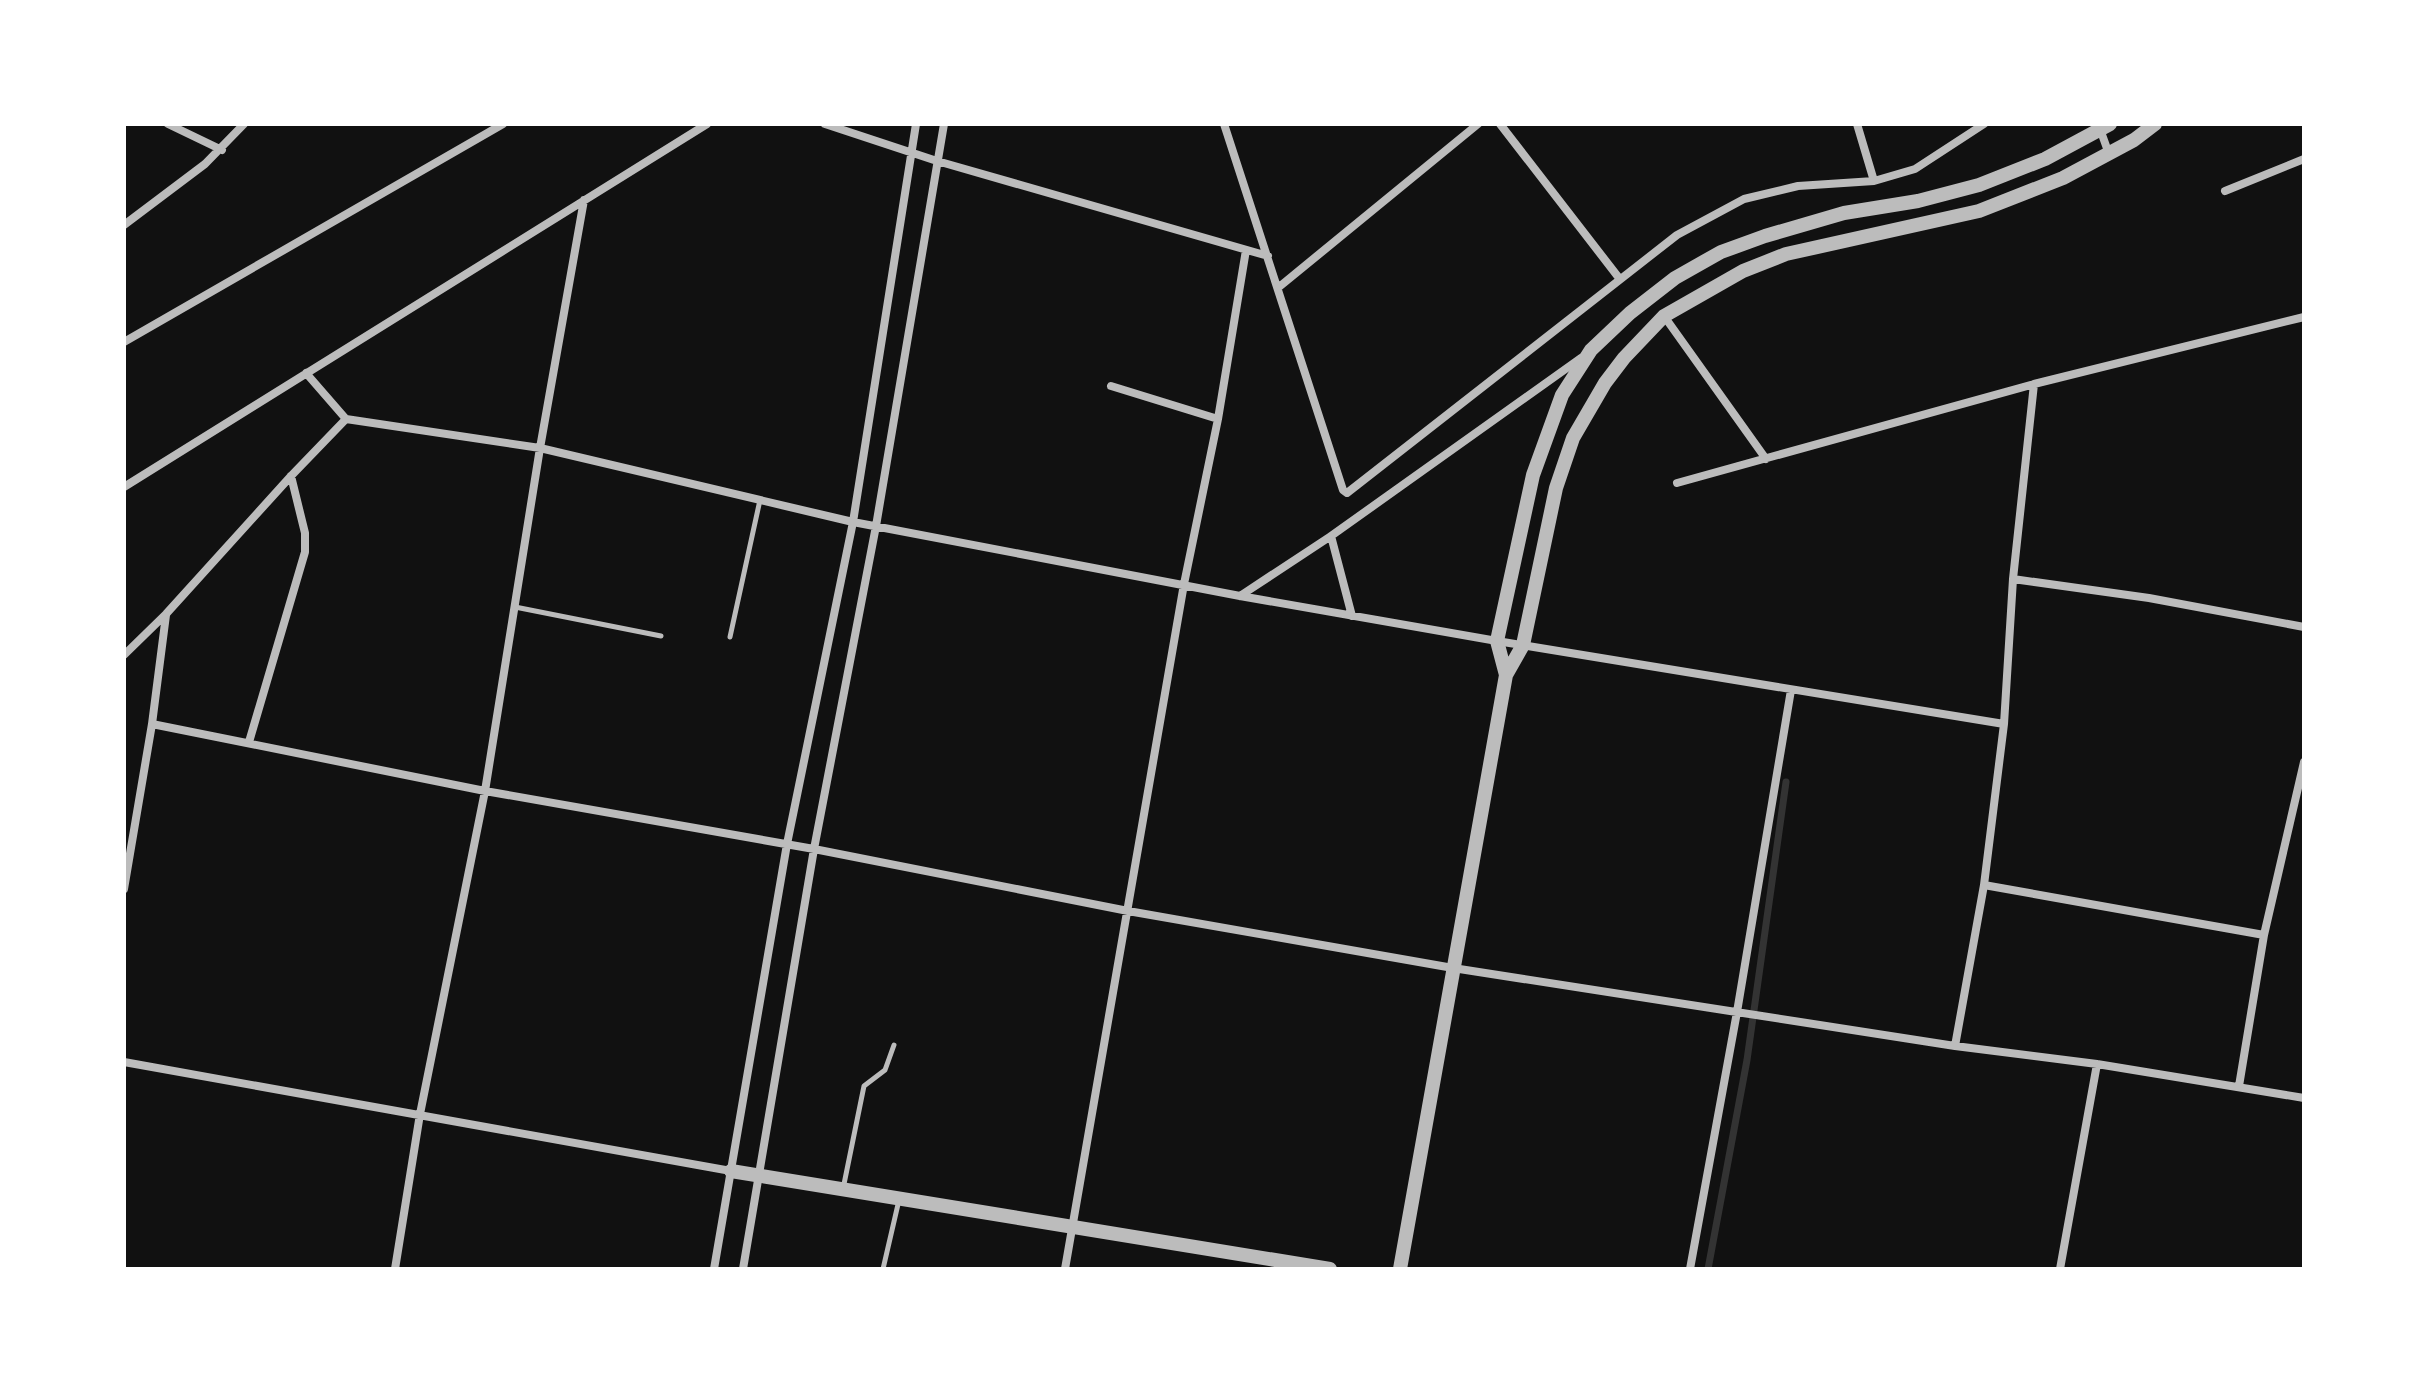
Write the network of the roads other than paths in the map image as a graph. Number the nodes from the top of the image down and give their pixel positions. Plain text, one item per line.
1 (168, 124) edge
2 (244, 124) edge
3 (707, 124) edge
4 (825, 124) edge
5 (916, 124) edge
6 (944, 124) edge
7 (1478, 124) edge
8 (1500, 124) edge
9 (1857, 124) edge
10 (1984, 124) edge
11 (2155, 124) edge
12 (498, 125) edge
13 (1227, 126) edge
14 (2103, 126) edge
15 (222, 150) junction
16 (911, 153) junction
17 (2109, 154) junction
18 (2304, 159) edge
19 (937, 161) junction
20 (1874, 181) junction
21 (2225, 191) dead end
22 (584, 200) junction
23 (124, 225) edge
24 (1246, 250) junction
25 (1268, 256) junction
26 (1619, 278) junction
27 (1279, 287) junction
28 (1664, 316) junction
29 (2304, 317) edge
30 (124, 342) edge
31 (1591, 350) junction
32 (306, 373) junction
33 (2034, 384) junction
34 (1111, 386) dead end
35 (1555, 413) junction
36 (346, 419) junction
37 (1218, 419) junction
38 (1580, 425) junction
39 (540, 448) junction
40 (1766, 459) junction
41 (291, 476) junction
42 (1677, 483) dead end
43 (124, 487) edge
44 (760, 500) junction
45 (853, 522) junction
46 (876, 526) junction
47 (1331, 536) junction
48 (2013, 579) junction
49 (1184, 584) junction
50 (1240, 596) junction
51 (514, 607) junction
52 (166, 614) junction
53 (1352, 616) junction
54 (2304, 627) edge
55 (661, 636) dead end
56 (730, 637) dead end
57 (1497, 641) junction
58 (1523, 645) junction
59 (124, 655) edge
60 (1506, 675) junction
61 (1791, 690) junction
62 (152, 724) junction
63 (2004, 724) junction
64 (249, 742) junction
65 (2303, 769) edge
66 (485, 791) junction
67 (787, 844) junction
68 (814, 849) junction
69 (1984, 885) junction
70 (124, 889) edge
71 (1128, 911) junction
72 (2264, 935) junction
73 (1453, 968) junction
74 (1737, 1012) junction
75 (894, 1045) dead end
76 (1955, 1046) junction
77 (124, 1062) edge
78 (2097, 1064) junction
79 (2239, 1086) junction
80 (2304, 1098) edge
81 (420, 1114) junction
82 (731, 1171) junction
83 (759, 1177) junction
84 (843, 1190) junction
85 (899, 1199) junction
86 (1072, 1226) junction
87 (395, 1269) edge
88 (714, 1269) edge
89 (743, 1269) edge
90 (883, 1269) edge
91 (1065, 1269) edge
92 (1330, 1269) edge
93 (1400, 1269) edge
94 (1690, 1269) edge
95 (2060, 1269) edge

1 - 15 street
2 - 15 street
3 - 22 street
4 - 16 street
5 - 16 street
6 - 19 street
7 - 27 street
8 - 26 street
9 - 20 street
10 - 20 street
11 - 17 street
12 - 30 street
13 - 25 street
14 - 17 street
14 - 31 street
15 - 23 street
16 - 19 street
16 - 45 street
17 - 28 street
18 - 21 street
19 - 24 street
19 - 46 street
20 - 26 street
22 - 32 street
22 - 39 street
24 - 25 street
24 - 37 street
25 - 27 street
26 - 27 street
28 - 38 street
28 - 40 street
29 - 33 street
31 - 35 street
31 - 47 street
32 - 36 street
32 - 43 street
33 - 40 street
33 - 48 street
34 - 37 street
35 - 38 street
35 - 57 street
36 - 39 street
36 - 41 street
37 - 49 street
38 - 58 street
39 - 44 street
39 - 51 street
40 - 42 street
41 - 52 street
41 - 64 street
44 - 45 street
44 - 56 lane
45 - 46 street
45 - 67 street
46 - 49 street
46 - 68 street
47 - 50 street
47 - 53 street
48 - 54 street
48 - 63 street
49 - 50 street
49 - 71 street
50 - 53 street
51 - 55 lane
51 - 66 street
52 - 59 street
52 - 62 street
53 - 57 street
57 - 58 street
57 - 60 street
58 - 60 street
58 - 61 street
60 - 73 street
61 - 63 street
61 - 74 street
62 - 64 street
62 - 70 street
63 - 69 street
64 - 66 street
65 - 72 street
66 - 67 street
66 - 81 street
67 - 68 street
67 - 82 street
68 - 71 street
68 - 83 street
69 - 72 street
69 - 76 street
71 - 73 street
71 - 86 street
72 - 79 street
73 - 74 street
73 - 93 street
74 - 76 street
74 - 94 street
75 - 84 lane
76 - 78 street
77 - 81 street
78 - 79 street
78 - 95 street
79 - 80 street
81 - 82 street
81 - 87 street
82 - 83 street
82 - 88 street
83 - 84 street
83 - 89 street
84 - 85 street
85 - 86 street
85 - 90 lane
86 - 91 street
86 - 92 street

